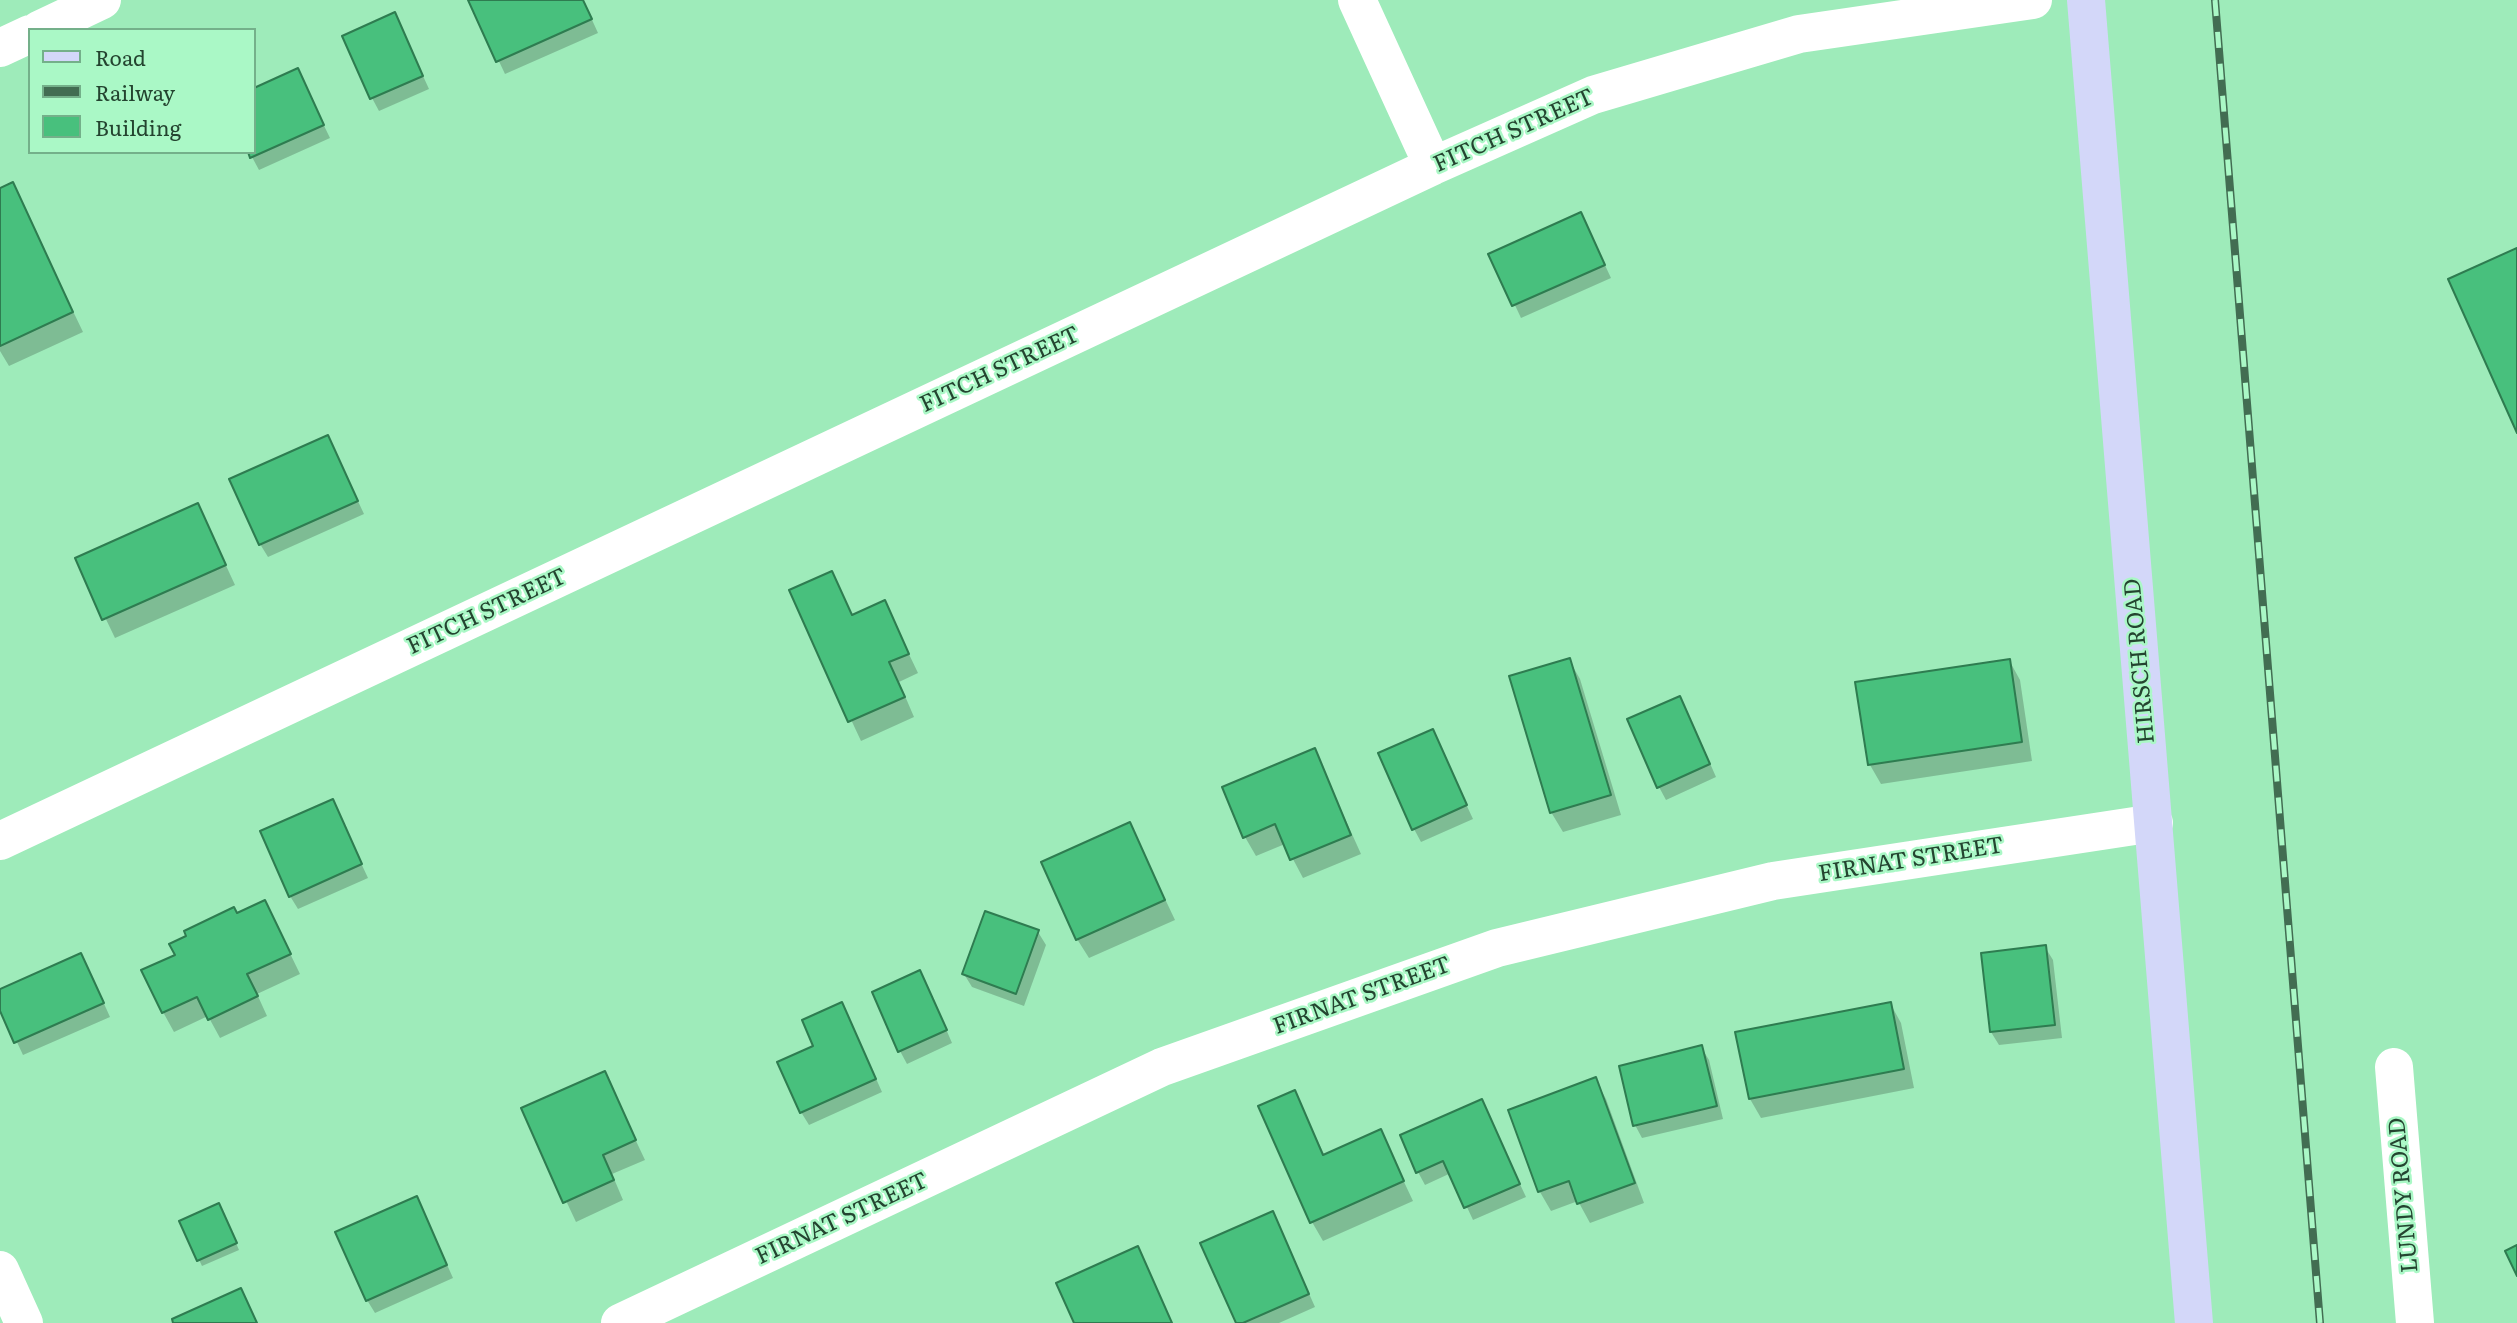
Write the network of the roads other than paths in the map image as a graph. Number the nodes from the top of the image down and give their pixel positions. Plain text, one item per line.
1 (102, 0) edge
2 (1357, 0) edge
3 (2033, 0) edge
4 (2086, 0) edge
5 (43, 28) edge
6 (28, 35) edge
7 (0, 48) edge
8 (1433, 166) junction
9 (2154, 824) junction
10 (0, 841) edge
11 (2394, 1067) dead end
12 (0, 1270) edge
13 (24, 1323) edge
14 (620, 1323) edge
15 (2194, 1323) edge
16 (2415, 1323) edge

1 - 5 street
2 - 8 street
3 - 8 street, FITCH STREET
4 - 9 main road, HIRSCH ROAD
6 - 7 street
8 - 10 street, FITCH STREET
9 - 14 street, FIRNAT STREET
9 - 15 main road, HIRSCH ROAD
11 - 16 street, LUNDY ROAD
12 - 13 street

